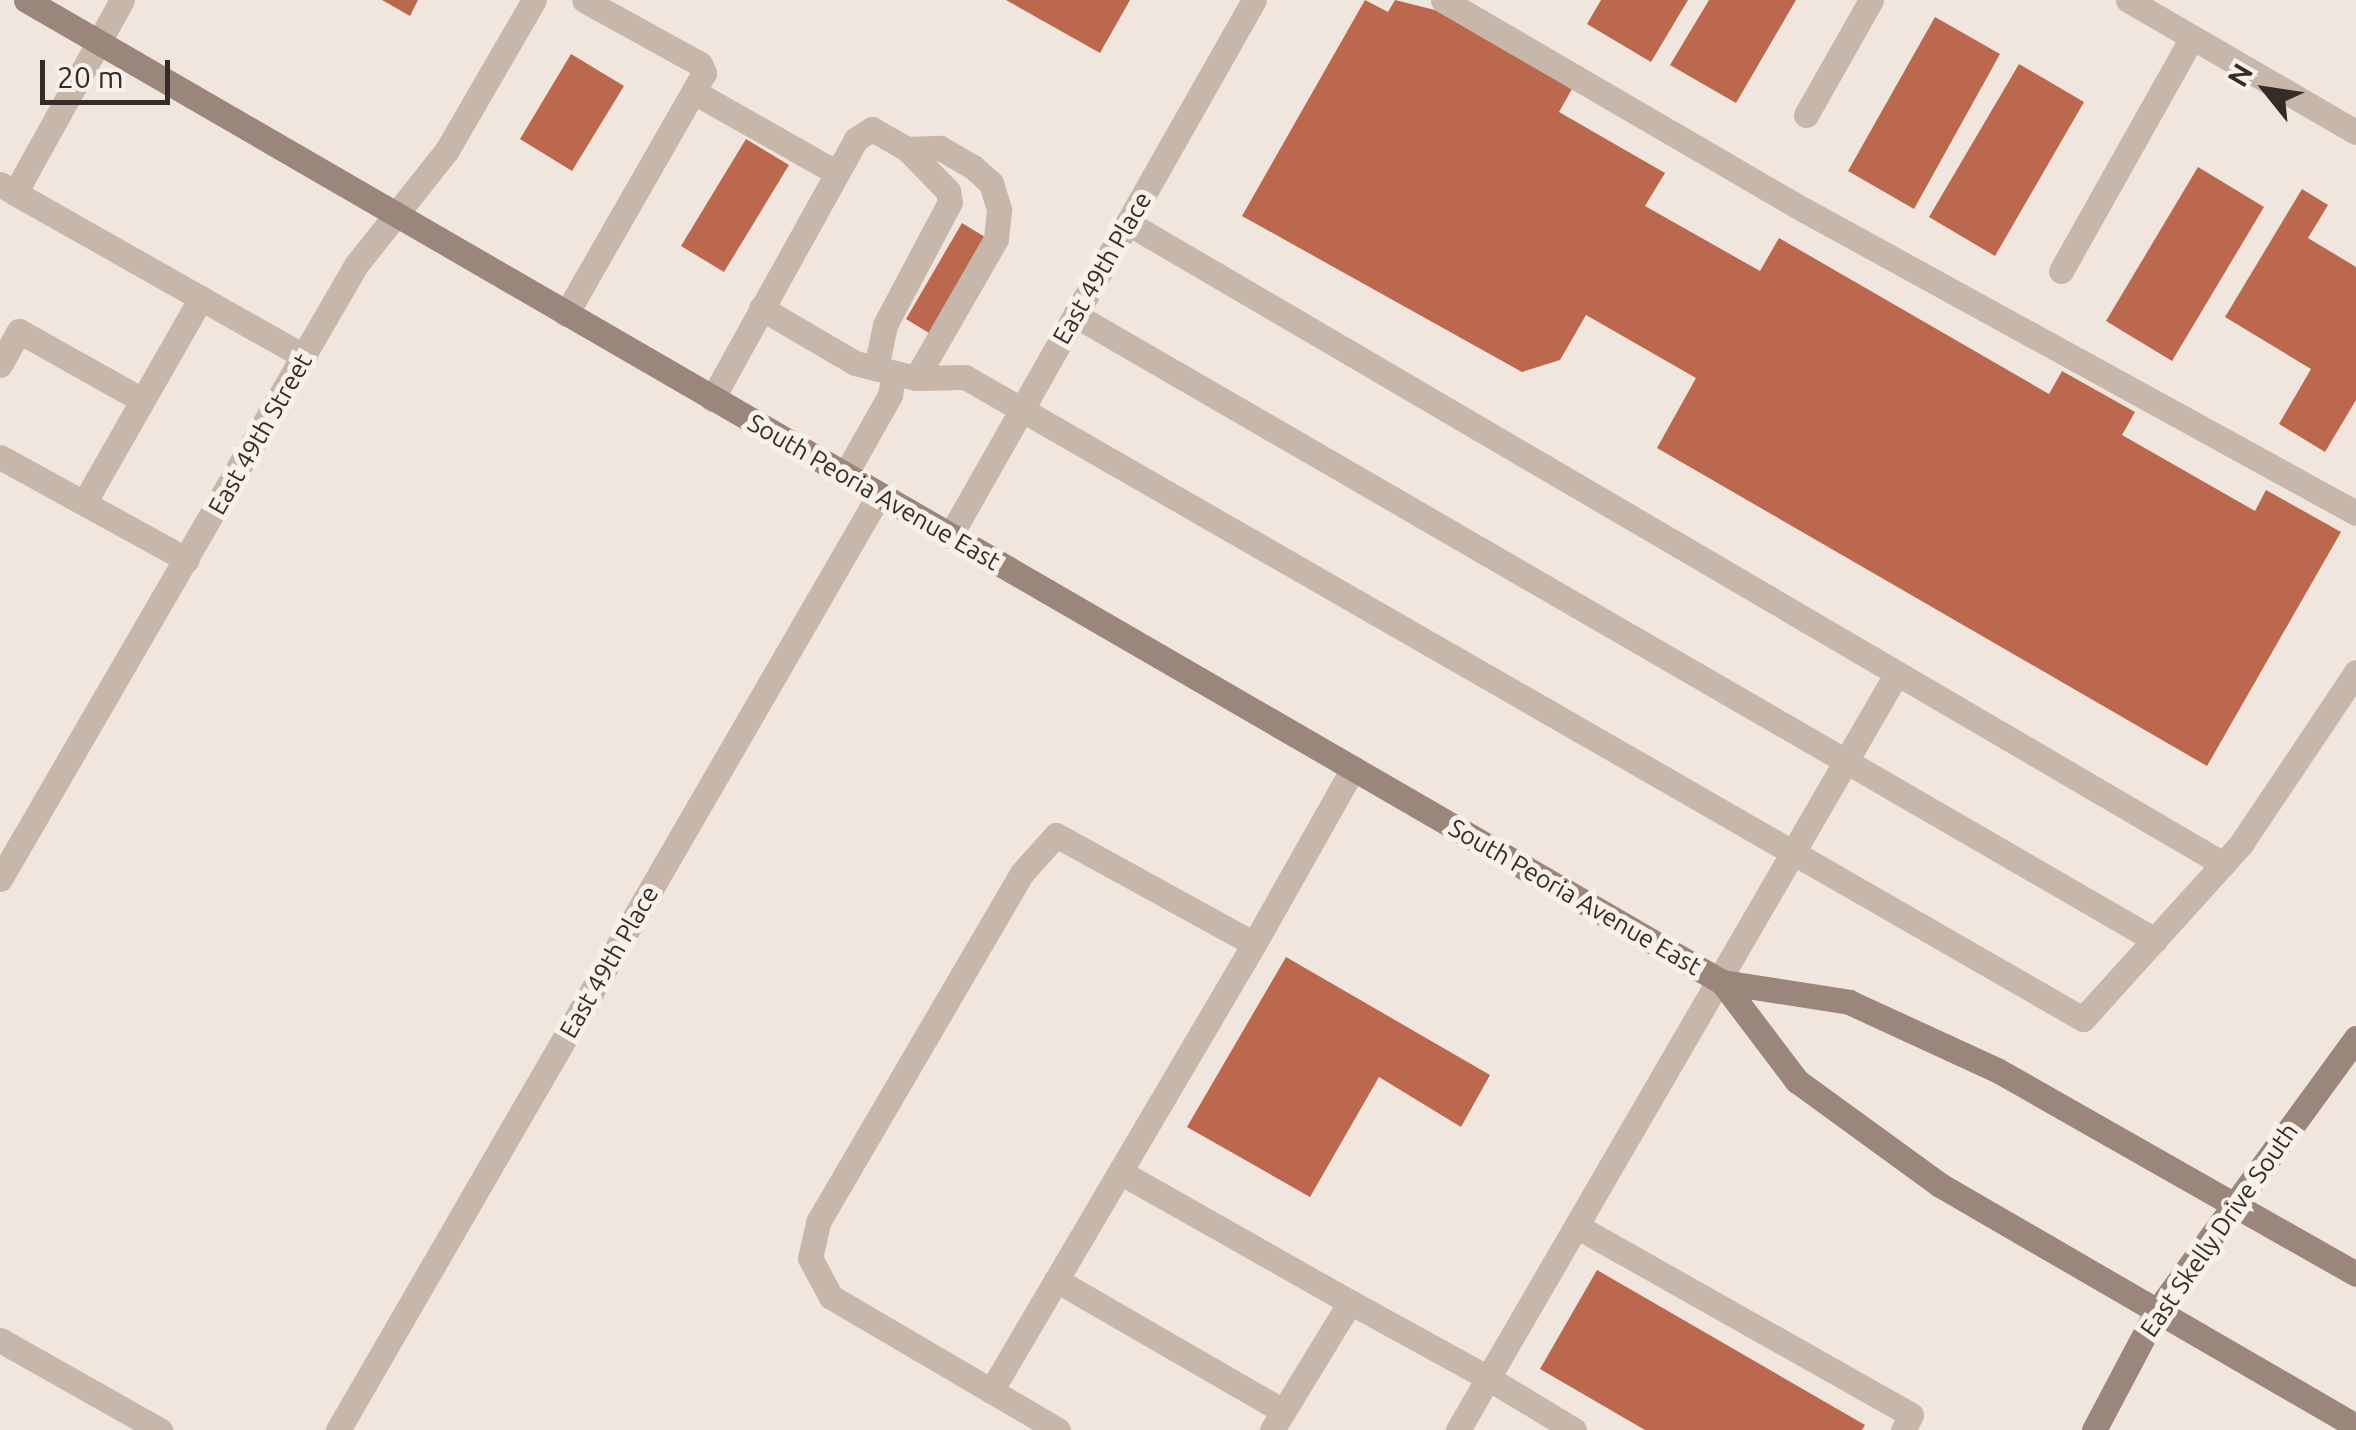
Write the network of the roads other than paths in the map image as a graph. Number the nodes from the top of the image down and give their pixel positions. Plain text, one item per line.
1 (26, 0) edge
2 (122, 0) edge
3 (534, 0) edge
4 (584, 0) edge
5 (1254, 0) edge
6 (1443, 0) edge
7 (1872, 0) edge
8 (2128, 0) edge
9 (2192, 38) junction
10 (97, 40) junction
11 (694, 92) junction
12 (1806, 115) dead end
13 (2356, 132) edge
14 (908, 148) junction
15 (836, 172) junction
16 (8, 188) edge
17 (394, 216) junction
18 (1128, 223) junction
19 (2061, 271) dead end
20 (200, 298) junction
21 (761, 308) junction
22 (566, 314) junction
23 (1076, 315) junction
24 (305, 357) junction
25 (0, 365) edge
26 (895, 373) junction
27 (712, 399) junction
28 (142, 400) junction
29 (1022, 410) junction
30 (0, 456) edge
31 (844, 475) junction
32 (879, 495) junction
33 (84, 503) junction
34 (2355, 512) edge
35 (950, 536) junction
36 (187, 560) junction
37 (2356, 672) edge
38 (1897, 673) junction
39 (1844, 764) junction
40 (1354, 768) junction
41 (1793, 854) junction
42 (2223, 864) junction
43 (0, 879) edge
44 (2155, 940) junction
45 (1254, 944) junction
46 (1722, 982) junction
47 (2356, 1038) edge
48 (1120, 1172) junction
49 (2232, 1202) junction
50 (1578, 1227) junction
51 (2356, 1274) edge
52 (1056, 1280) junction
53 (1350, 1302) junction
54 (2157, 1312) junction
55 (0, 1340) edge
56 (1488, 1378) junction
57 (991, 1391) junction
58 (1278, 1420) edge
59 (2356, 1426) edge
60 (160, 1430) edge
61 (338, 1430) edge
62 (1058, 1430) edge
63 (1458, 1430) edge
64 (1574, 1430) edge
65 (1903, 1430) edge
66 (2094, 1430) edge

1 - 10 main road, South Peoria Avenue East
2 - 10 street
3 - 17 street, East 49th Street
4 - 11 street
5 - 18 street, East 49th Place
6 - 34 street
7 - 12 street
8 - 9 street
9 - 13 street
9 - 19 street
10 - 16 street
10 - 17 main road, South Peoria Avenue East
11 - 15 street
11 - 22 street
14 - 15 street
14 - 26 street
14 - 26 street
15 - 21 street
16 - 20 street
17 - 22 main road, South Peoria Avenue East
17 - 24 street, East 49th Street
18 - 23 street, East 49th Place
18 - 38 street
20 - 24 street
20 - 28 street
21 - 26 street
21 - 27 street
22 - 27 main road, South Peoria Avenue East
23 - 29 street, East 49th Place
23 - 39 street
24 - 36 street, East 49th Street
25 - 28 street
26 - 29 street
26 - 31 street
27 - 31 main road, South Peoria Avenue East
28 - 33 street
29 - 35 street, East 49th Place
29 - 41 street
30 - 33 street
31 - 32 main road, South Peoria Avenue East
32 - 35 main road, South Peoria Avenue East
32 - 61 street, East 49th Place
33 - 36 street
35 - 40 main road, South Peoria Avenue East
36 - 43 street, East 49th Street
37 - 42 street
38 - 39 street
38 - 42 street
39 - 41 street
39 - 44 street
40 - 45 street
40 - 46 main road, South Peoria Avenue East
41 - 44 street
41 - 46 street
42 - 44 street
45 - 48 street
45 - 57 street
46 - 49 main road, South Peoria Avenue East
46 - 50 street
46 - 54 main road, South Peoria Avenue East
47 - 49 main road, East Skelly Drive South
48 - 52 street
48 - 53 street
49 - 51 main road, South Peoria Avenue East
49 - 54 main road, East Skelly Drive South
50 - 56 street
50 - 65 street
52 - 57 street
52 - 58 street
53 - 56 street
53 - 58 street
54 - 59 main road, South Peoria Avenue East
54 - 66 main road, East Skelly Drive South
55 - 60 street
56 - 63 street
56 - 64 street
57 - 62 street

